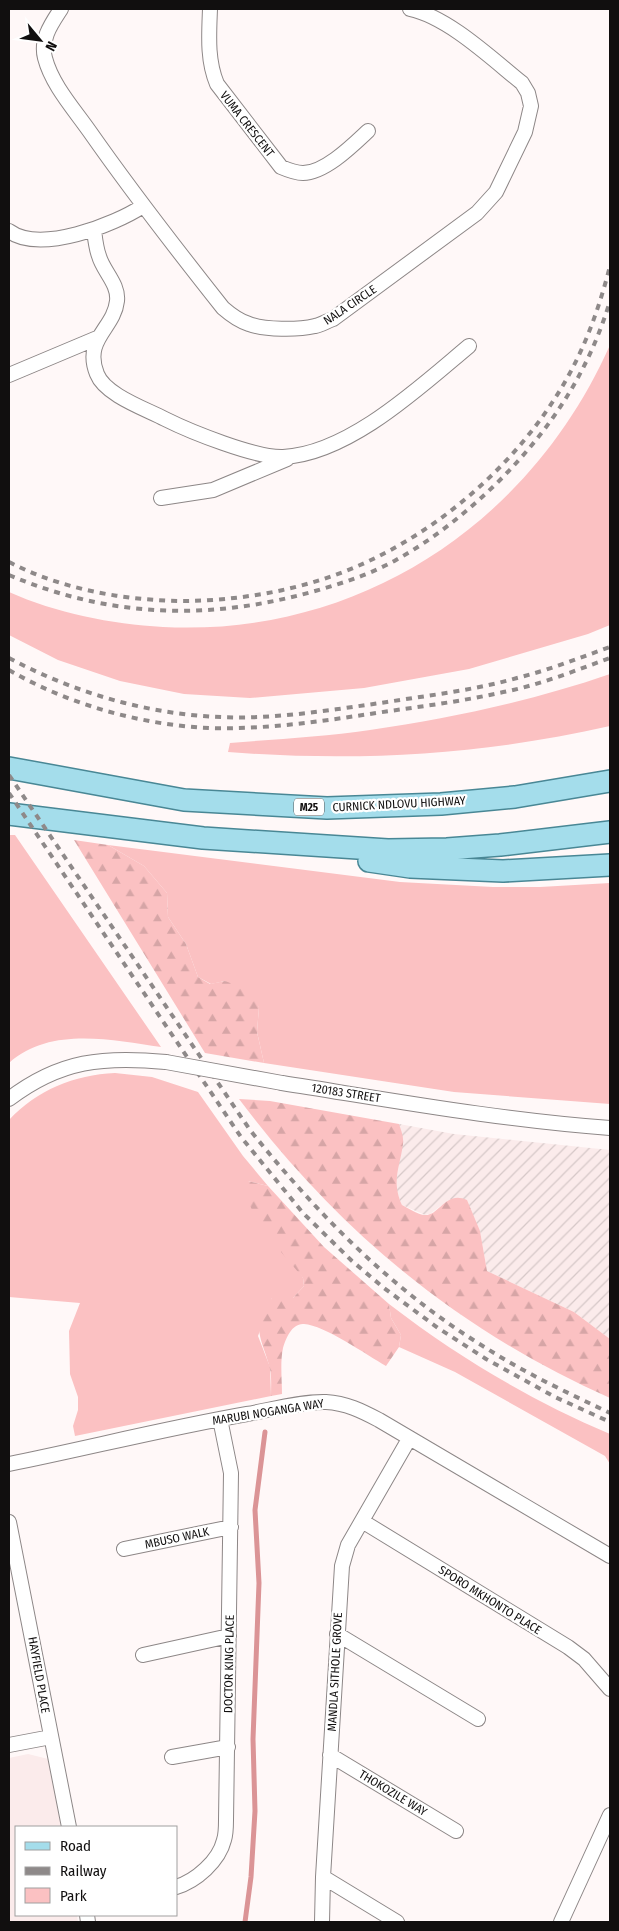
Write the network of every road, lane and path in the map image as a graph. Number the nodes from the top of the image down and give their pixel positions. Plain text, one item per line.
1 (61, 9) edge
2 (210, 9) edge
3 (410, 9) edge
4 (368, 131) dead end
5 (143, 206) junction
6 (9, 230) edge
7 (94, 230) junction
8 (97, 338) junction
9 (469, 346) dead end
10 (9, 376) edge
11 (295, 456) junction
12 (161, 498) dead end
13 (9, 768) edge
14 (610, 770) edge
15 (610, 781) edge
16 (500, 798) junction
17 (9, 814) edge
18 (610, 832) edge
19 (203, 838) junction
20 (610, 865) edge
21 (9, 1099) edge
22 (610, 1128) edge
23 (220, 1419) junction
24 (409, 1439) junction
25 (9, 1464) edge
26 (362, 1521) junction
27 (9, 1522) edge
28 (231, 1527) junction
29 (124, 1549) dead end
30 (610, 1556) edge
31 (337, 1634) junction
32 (229, 1636) junction
33 (143, 1655) dead end
34 (610, 1689) edge
35 (478, 1719) dead end
36 (51, 1737) junction
37 (9, 1745) edge
38 (228, 1747) junction
39 (330, 1755) junction
40 (172, 1757) dead end
41 (610, 1815) edge
42 (69, 1826) edge
43 (456, 1832) dead end
44 (323, 1877) junction
45 (178, 1886) edge
46 (322, 1922) edge
47 (397, 1922) edge
48 (561, 1922) edge

1 - 5 street, NALA CIRCLE
2 - 4 street, VUMA CRESCENT
3 - 5 street, NALA CIRCLE
5 - 7 street
6 - 7 street
7 - 8 street
8 - 10 street
8 - 11 street
9 - 11 street
11 - 12 street
13 - 16 main road, CURNICK NDLOVU HIGHWAY / M25
14 - 16 main road
15 - 16 main road, CURNICK NDLOVU HIGHWAY / M25
17 - 19 main road
18 - 19 main road
19 - 20 main road
21 - 22 street, 120183 STREET, bridge
23 - 24 street, MARUBI NOGANGA WAY
23 - 25 street, MARUBI NOGANGA WAY
23 - 28 street, DOCTOR KING PLACE
24 - 26 street, MANDLA SITHOLE GROVE
24 - 30 street, MARUBI NOGANGA WAY
26 - 31 street, MANDLA SITHOLE GROVE
26 - 34 street, SPORO MKHONTO PLACE
27 - 36 street, HAYFIELD PLACE
28 - 29 street, MBUSO WALK
28 - 32 street, DOCTOR KING PLACE
31 - 35 street
31 - 39 street, MANDLA SITHOLE GROVE
32 - 33 street
32 - 38 street, DOCTOR KING PLACE
36 - 37 street
36 - 42 street, HAYFIELD PLACE
38 - 40 street
38 - 45 street, DOCTOR KING PLACE
39 - 43 street, THOKOZILE WAY
39 - 44 street, MANDLA SITHOLE GROVE
41 - 48 street
44 - 46 street, MANDLA SITHOLE GROVE
44 - 47 street

